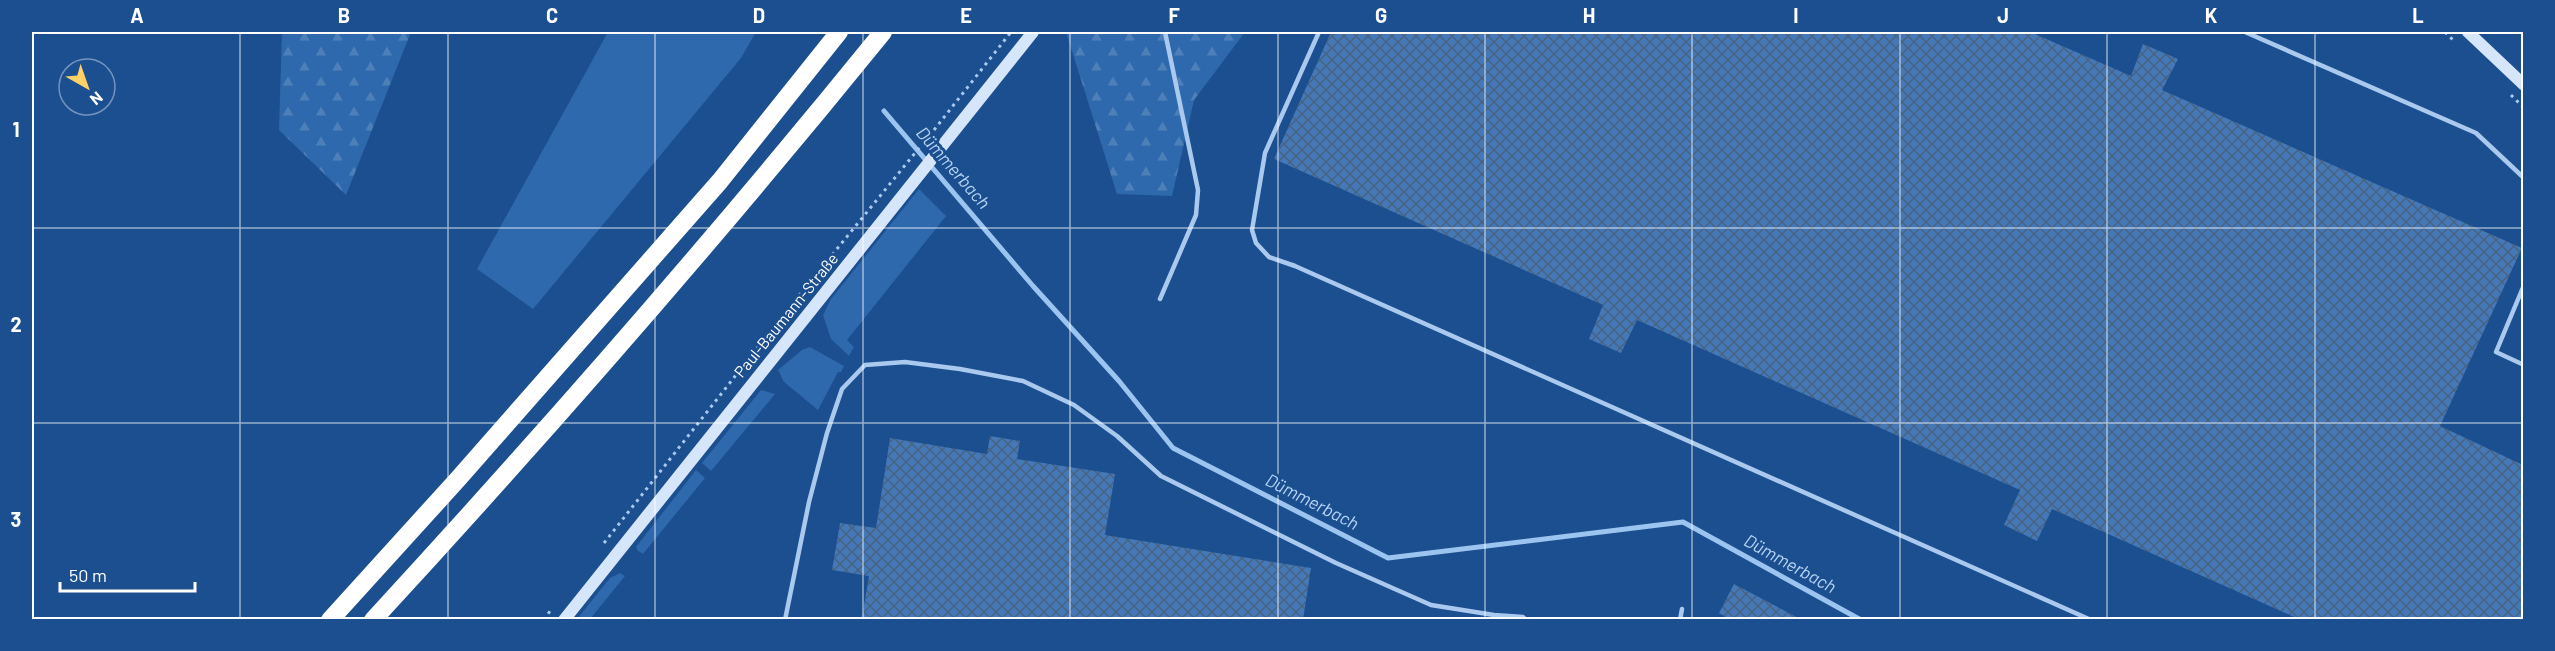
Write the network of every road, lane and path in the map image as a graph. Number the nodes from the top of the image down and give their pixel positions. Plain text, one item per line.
1 (839, 32) edge
2 (883, 32) edge
3 (1011, 32) edge
4 (1033, 32) edge
5 (1165, 32) edge
6 (1319, 32) edge
7 (2245, 32) edge
8 (2468, 32) edge
9 (2523, 85) edge
10 (2523, 178) edge
11 (2523, 285) edge
12 (1160, 299) dead end
13 (2523, 365) edge
14 (600, 548) dead end
15 (557, 603) dead end
16 (1682, 609) dead end
17 (330, 620) edge
18 (373, 620) edge
19 (544, 620) edge
20 (564, 620) edge
21 (785, 620) edge
22 (1526, 620) edge
23 (1680, 620) edge
24 (2091, 620) edge

1 - 17 highway
2 - 18 highway
3 - 14 path
4 - 20 main road, Paul-Baumann-Straße
5 - 12 lane
6 - 24 lane
7 - 10 lane
8 - 9 main road
11 - 13 lane
15 - 19 path
16 - 23 lane
21 - 22 lane

